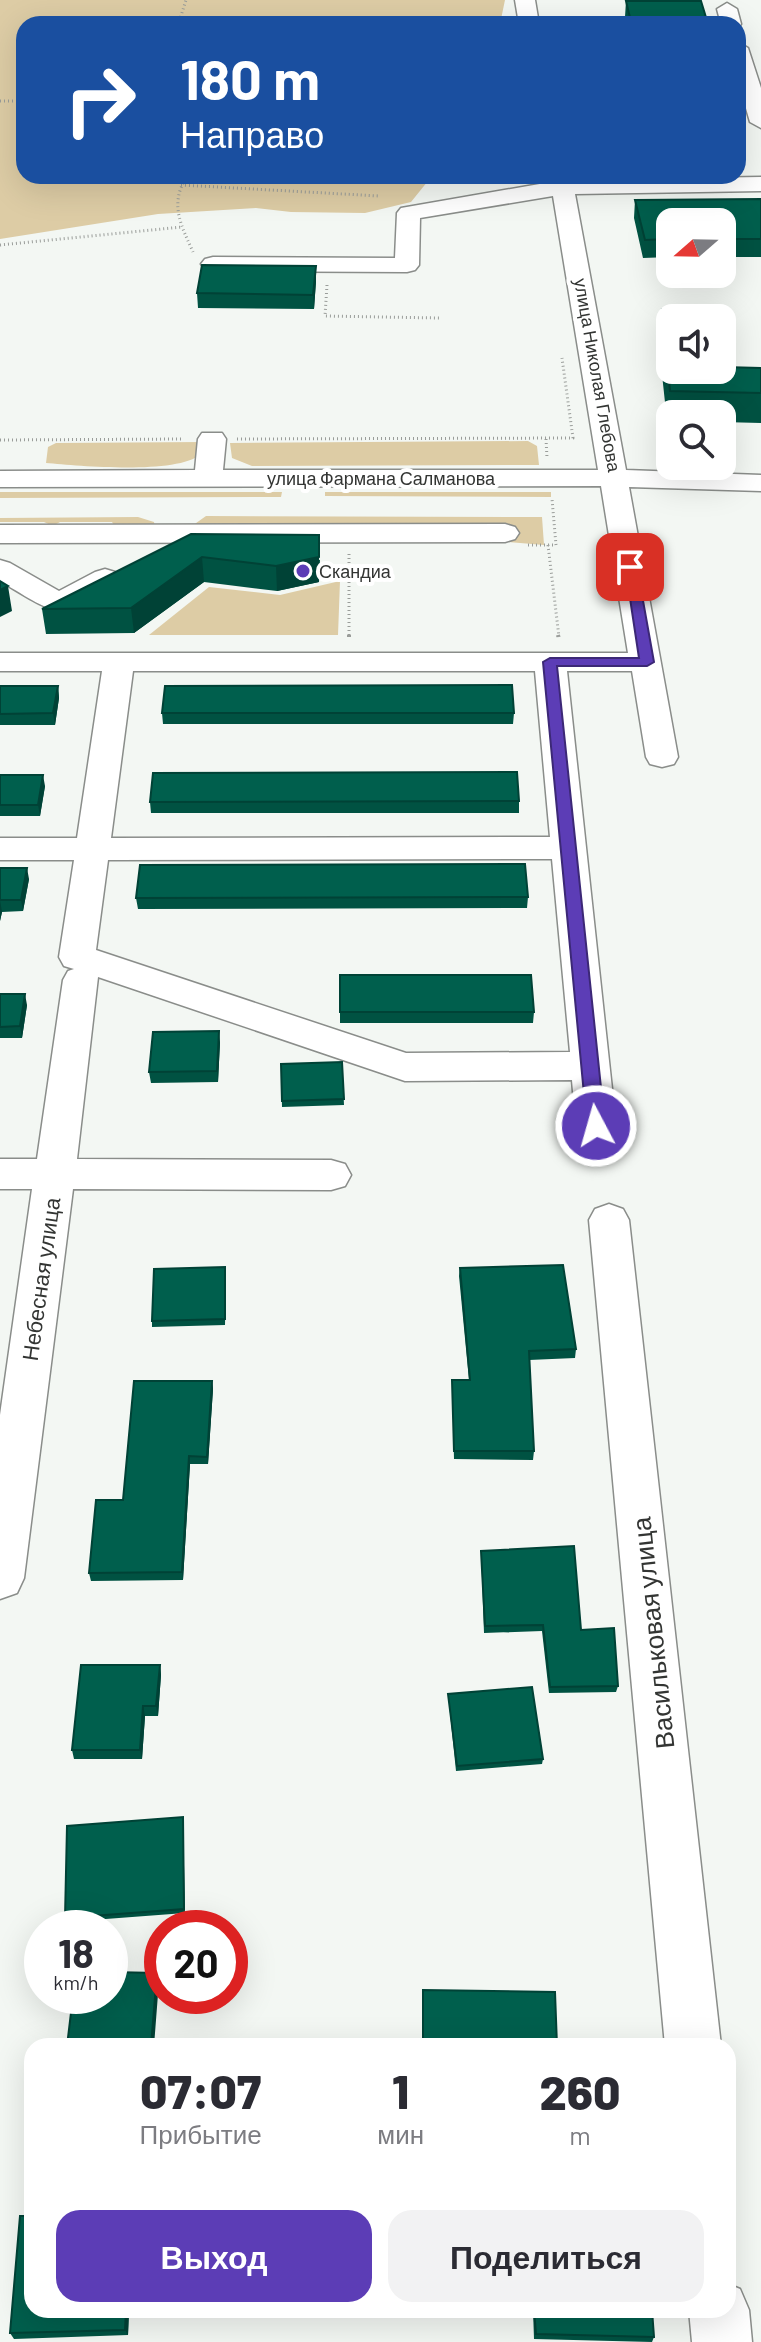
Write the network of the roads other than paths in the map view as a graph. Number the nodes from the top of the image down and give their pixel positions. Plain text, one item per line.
1 (746, 74) edge
2 (761, 122) edge
3 (553, 184) edge
4 (563, 184) edge
5 (213, 264) edge
6 (212, 439) road end
7 (208, 477) junction
8 (0, 479) edge
9 (761, 483) edge
10 (280, 491) junction
11 (618, 491) junction
12 (0, 503) edge
13 (175, 503) junction
14 (761, 510) edge
15 (172, 533) junction
16 (505, 533) dead end
17 (0, 534) edge
18 (0, 569) edge
19 (549, 651) junction
20 (0, 662) edge
21 (119, 662) junction
22 (647, 662) junction
23 (662, 757) dead end
24 (569, 848) junction
25 (0, 849) edge
26 (93, 849) junction
27 (81, 980) dead end
28 (590, 1066) junction
29 (596, 1126) dead end
30 (0, 1174) edge
31 (54, 1174) junction
32 (331, 1175) dead end
33 (609, 1220) dead end
34 (0, 1578) edge
35 (692, 2038) edge
36 (720, 2318) edge
37 (722, 2342) edge

1 - 2 street
3 - 5 street
4 - 11 street, улица Николая Глебова
6 - 7 street
7 - 8 street, улица Фармана Салманова
7 - 10 street, улица Фармана Салманова
9 - 11 street, улица Фармана Салманова
10 - 11 street, улица Фармана Салманова
10 - 11 street, улица Фармана Салманова
10 - 13 street, улица Фармана Салманова
11 - 14 street, улица Фармана Салманова
11 - 22 street, улица Николая Глебова
12 - 13 street, улица Фармана Салманова
13 - 15 street
15 - 16 street
15 - 17 street
15 - 18 street
19 - 21 street
19 - 22 street
19 - 24 street
20 - 21 street
21 - 26 street
22 - 23 street, улица Николая Глебова
24 - 26 street
24 - 28 street
25 - 26 street
26 - 28 street
27 - 31 street, Небесная улица
28 - 29 street
30 - 31 street
31 - 32 street
31 - 34 street, Небесная улица
33 - 35 street, Васильковая улица
36 - 37 street

